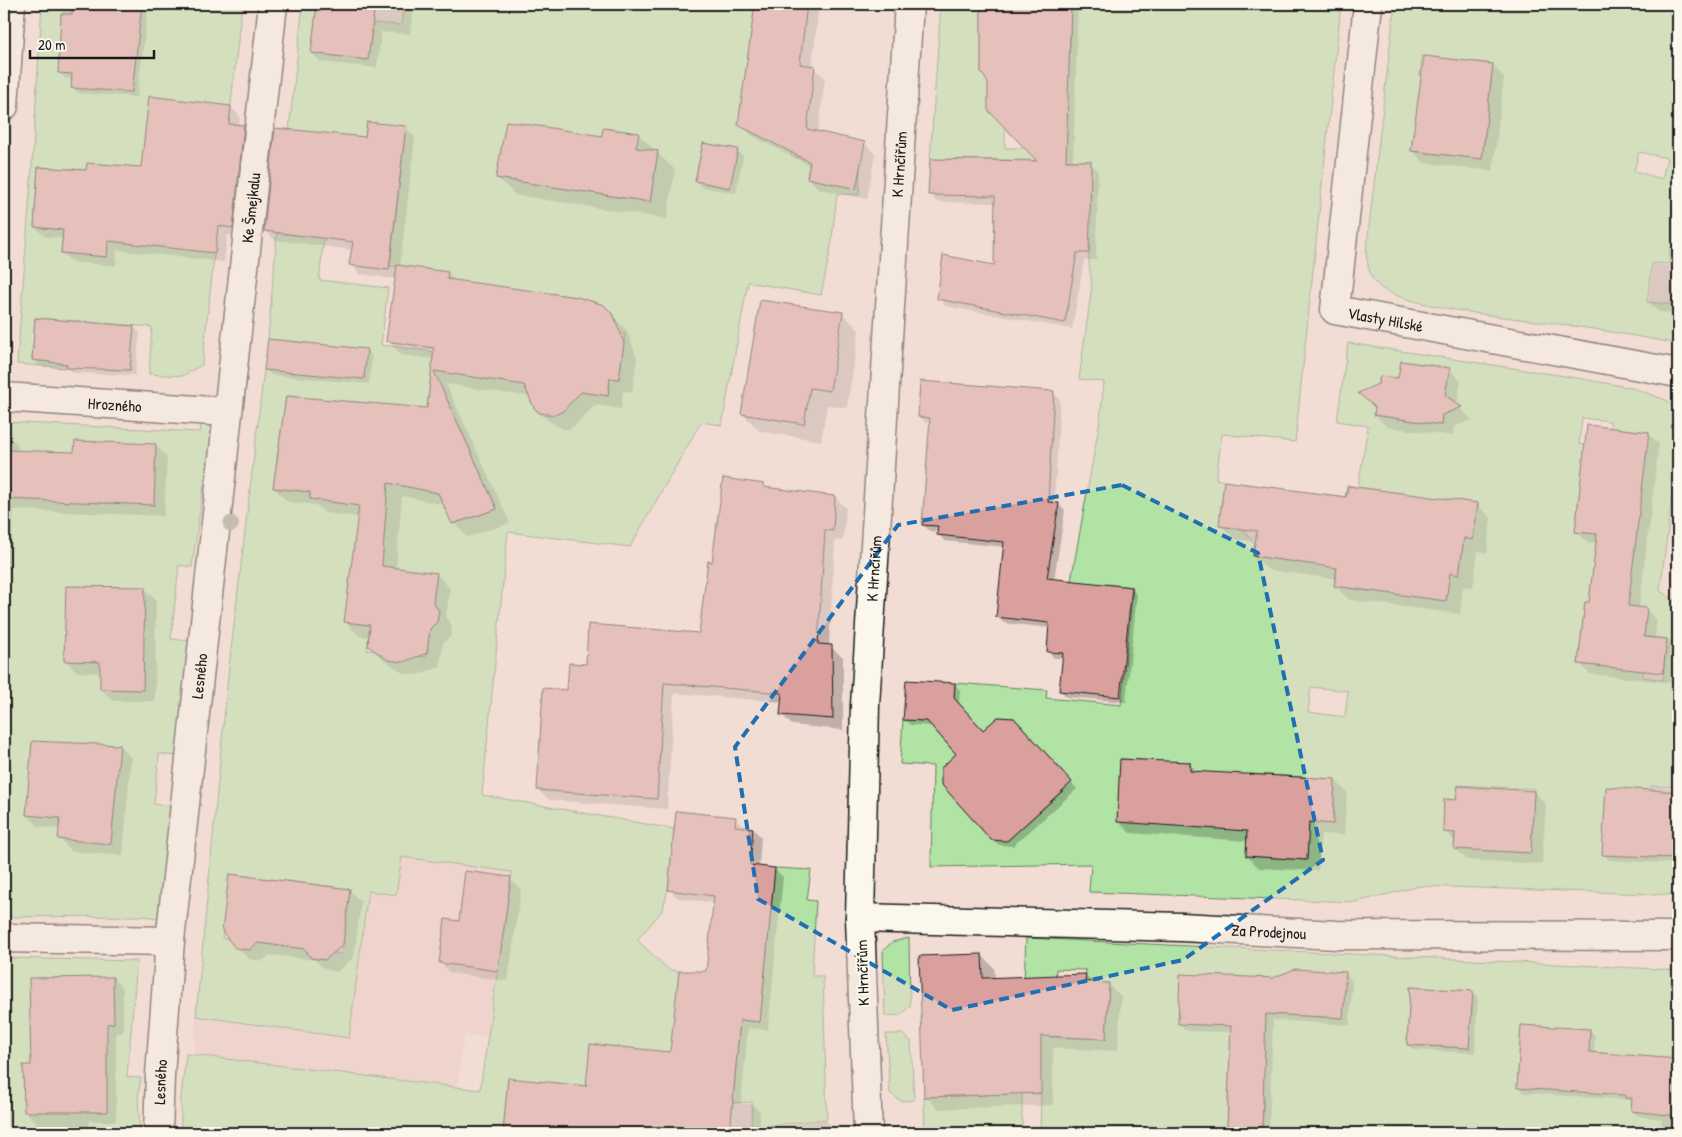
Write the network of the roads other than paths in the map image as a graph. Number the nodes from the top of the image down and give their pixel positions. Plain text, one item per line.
1 (11, 4) edge
2 (272, 4) edge
3 (909, 4) edge
4 (1368, 4) edge
5 (4, 106) edge
6 (1678, 373) edge
7 (4, 397) edge
8 (227, 412) junction
9 (860, 918) junction
10 (1678, 936) edge
11 (4, 938) edge
12 (170, 941) junction
13 (158, 1133) edge
14 (868, 1133) edge

1 - 5 street
2 - 8 street, Ke Šmejkalu
3 - 9 street, K Hrnčířům
4 - 6 street, Vlasty Hilské
7 - 8 street, Hrozného
8 - 12 street, Lesného
9 - 10 street, Za Prodejnou
9 - 14 street, K Hrnčířům
11 - 12 street
12 - 13 street, Lesného

